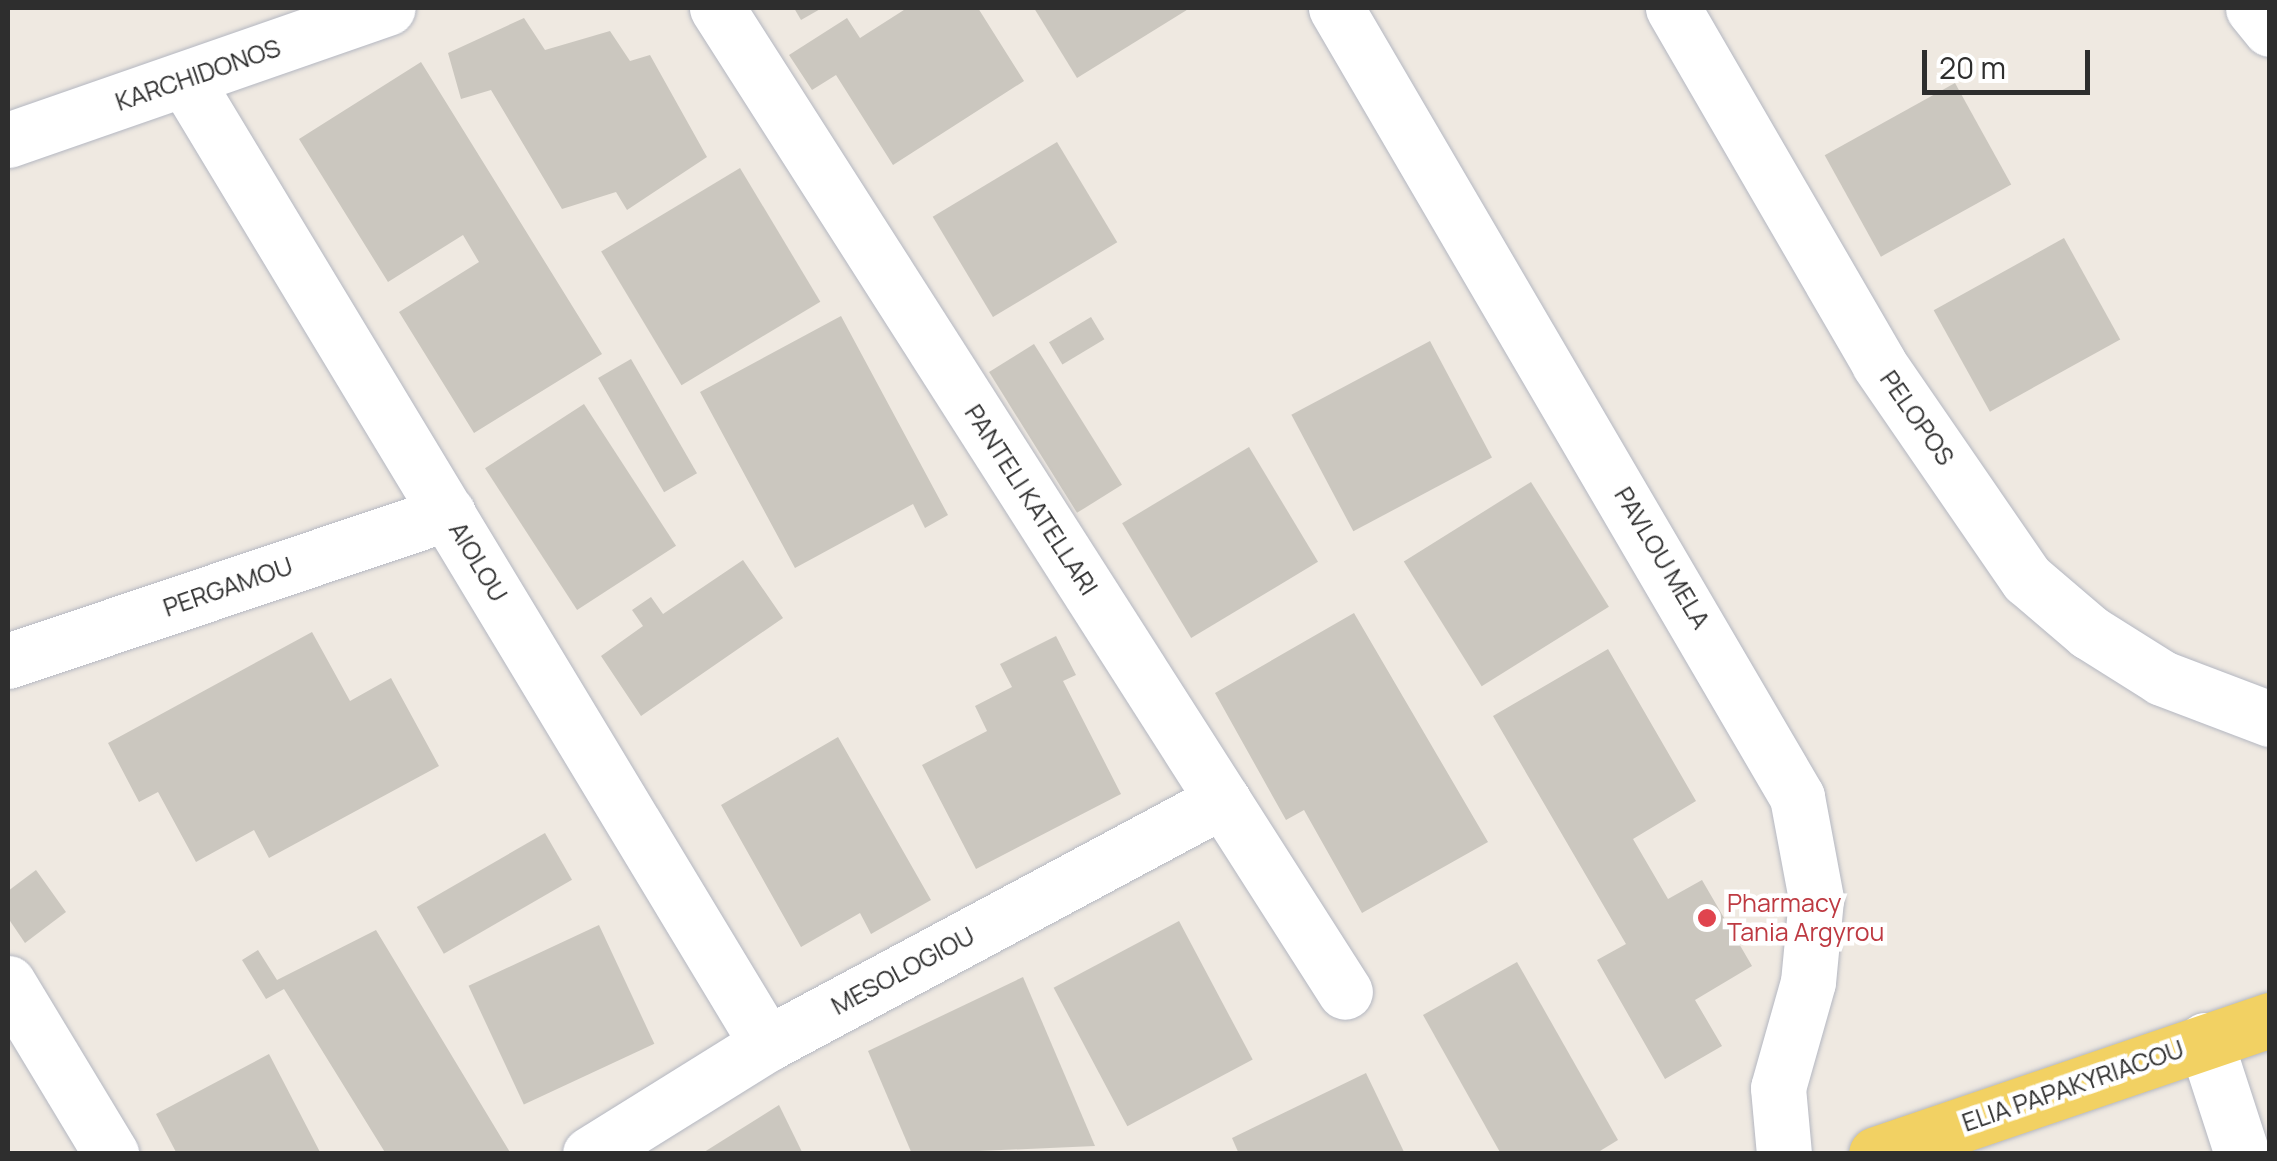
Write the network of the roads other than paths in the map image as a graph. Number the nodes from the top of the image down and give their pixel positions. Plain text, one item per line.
1 (388, 8) edge
2 (717, 8) edge
3 (1336, 8) edge
4 (1674, 8) edge
5 (2252, 8) edge
6 (2270, 29) edge
7 (186, 81) junction
8 (8, 140) edge
9 (448, 513) junction
10 (8, 661) edge
11 (2270, 719) edge
12 (1223, 800) junction
13 (8, 983) edge
14 (1345, 992) dead end
15 (2270, 1020) edge
16 (2205, 1040) junction
17 (767, 1044) junction
18 (111, 1154) edge
19 (590, 1154) edge
20 (1784, 1154) edge
21 (1876, 1154) edge
22 (2242, 1154) edge

1 - 7 street, KARCHIDONOS
2 - 12 street, PANTELI KATELLARI
3 - 20 street, PAVLOU MELA
4 - 11 street, PELOPOS
5 - 6 street
7 - 8 street, KARCHIDONOS
7 - 9 street, AIOLOU
9 - 10 street, PERGAMOU
9 - 17 street, AIOLOU
12 - 14 street, PANTELI KATELLARI
12 - 17 street, MESOLOGIOU
13 - 18 street
15 - 16 main road, ELIA PAPAKYRIACOU
16 - 21 main road, ELIA PAPAKYRIACOU
16 - 22 street
17 - 19 street, MESOLOGIOU

